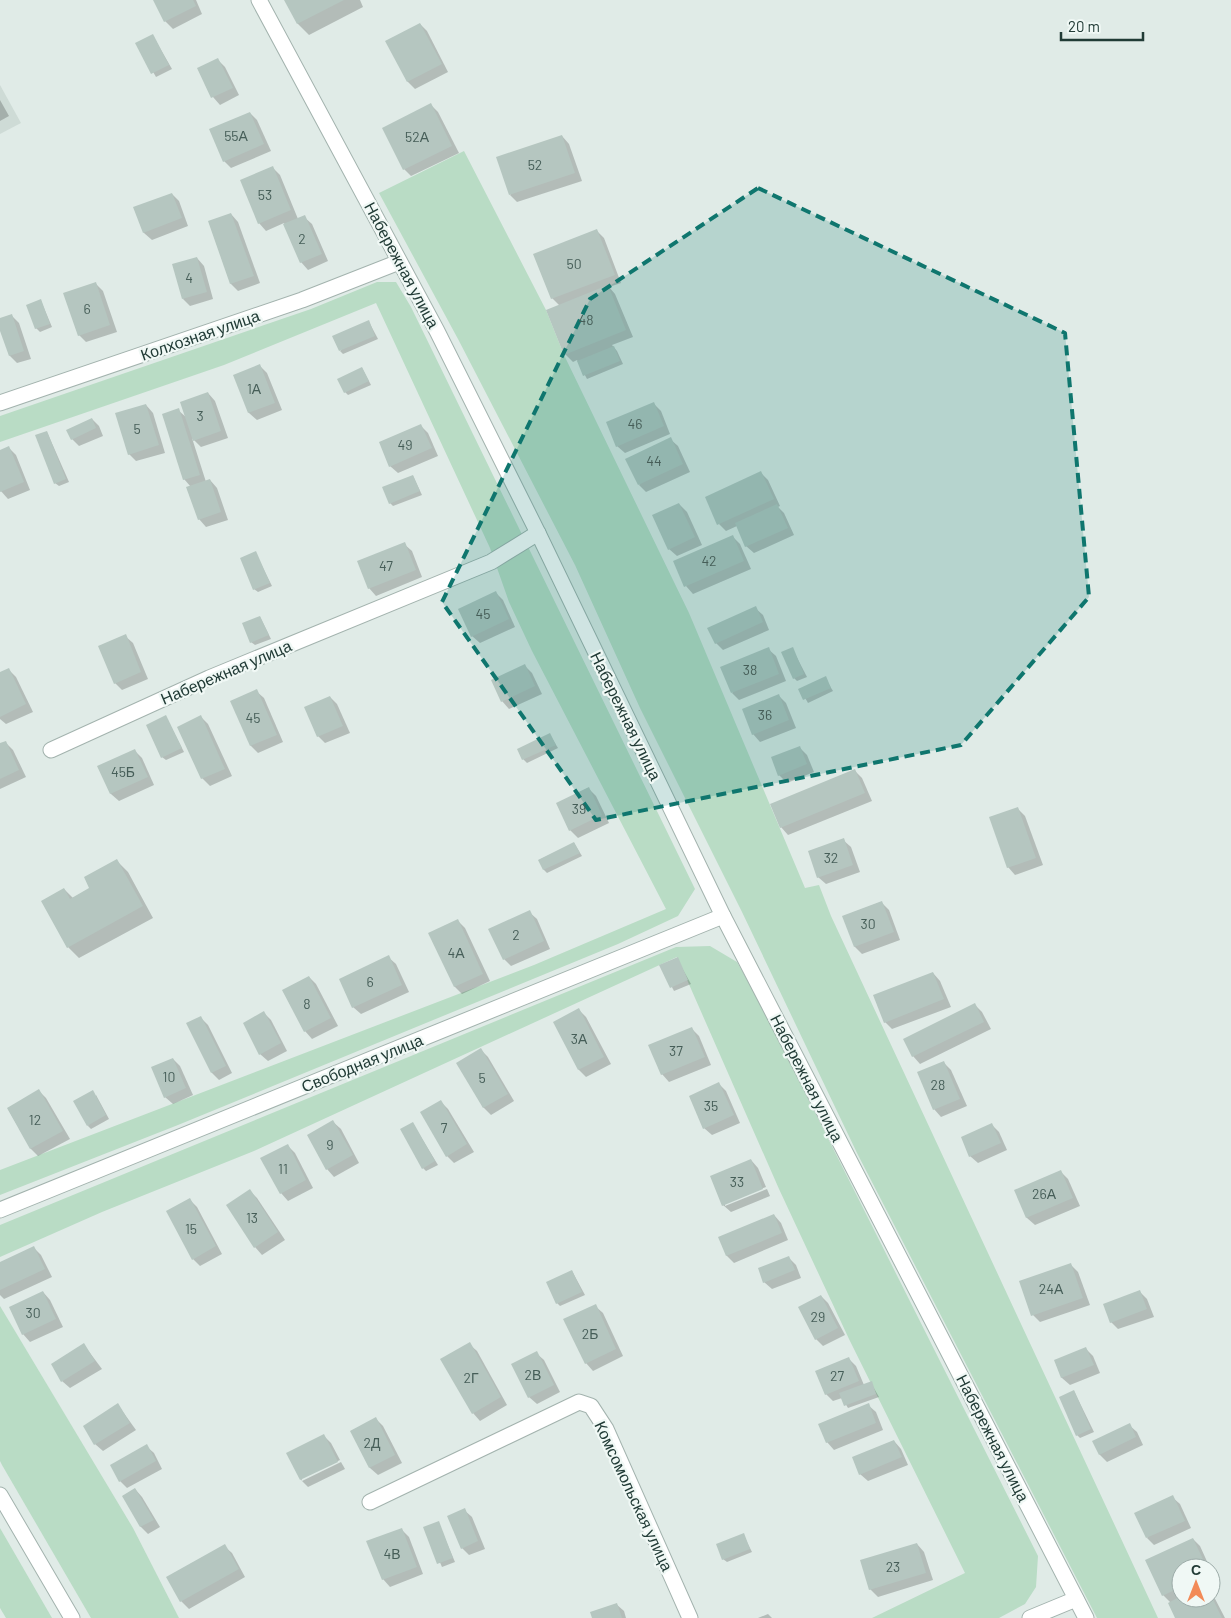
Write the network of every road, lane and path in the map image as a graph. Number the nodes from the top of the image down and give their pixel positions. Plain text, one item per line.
1 (259, 0) edge
2 (399, 262) junction
3 (0, 403) edge
4 (538, 533) junction
5 (51, 750) dead end
6 (723, 916) junction
7 (0, 1210) edge
8 (0, 1495) edge
9 (370, 1502) dead end
10 (1076, 1599) junction
11 (72, 1618) edge
12 (690, 1618) edge
13 (1030, 1618) edge
14 (1086, 1618) edge

1 - 2 street, Набережная улица
2 - 3 street, Колхозная улица
2 - 4 street, Набережная улица
4 - 5 street, Набережная улица
4 - 6 street, Набережная улица
6 - 7 street, Свободная улица
6 - 10 street, Набережная улица
8 - 11 street
9 - 12 street, Комсомольская улица
10 - 13 street
10 - 14 street, Набережная улица

